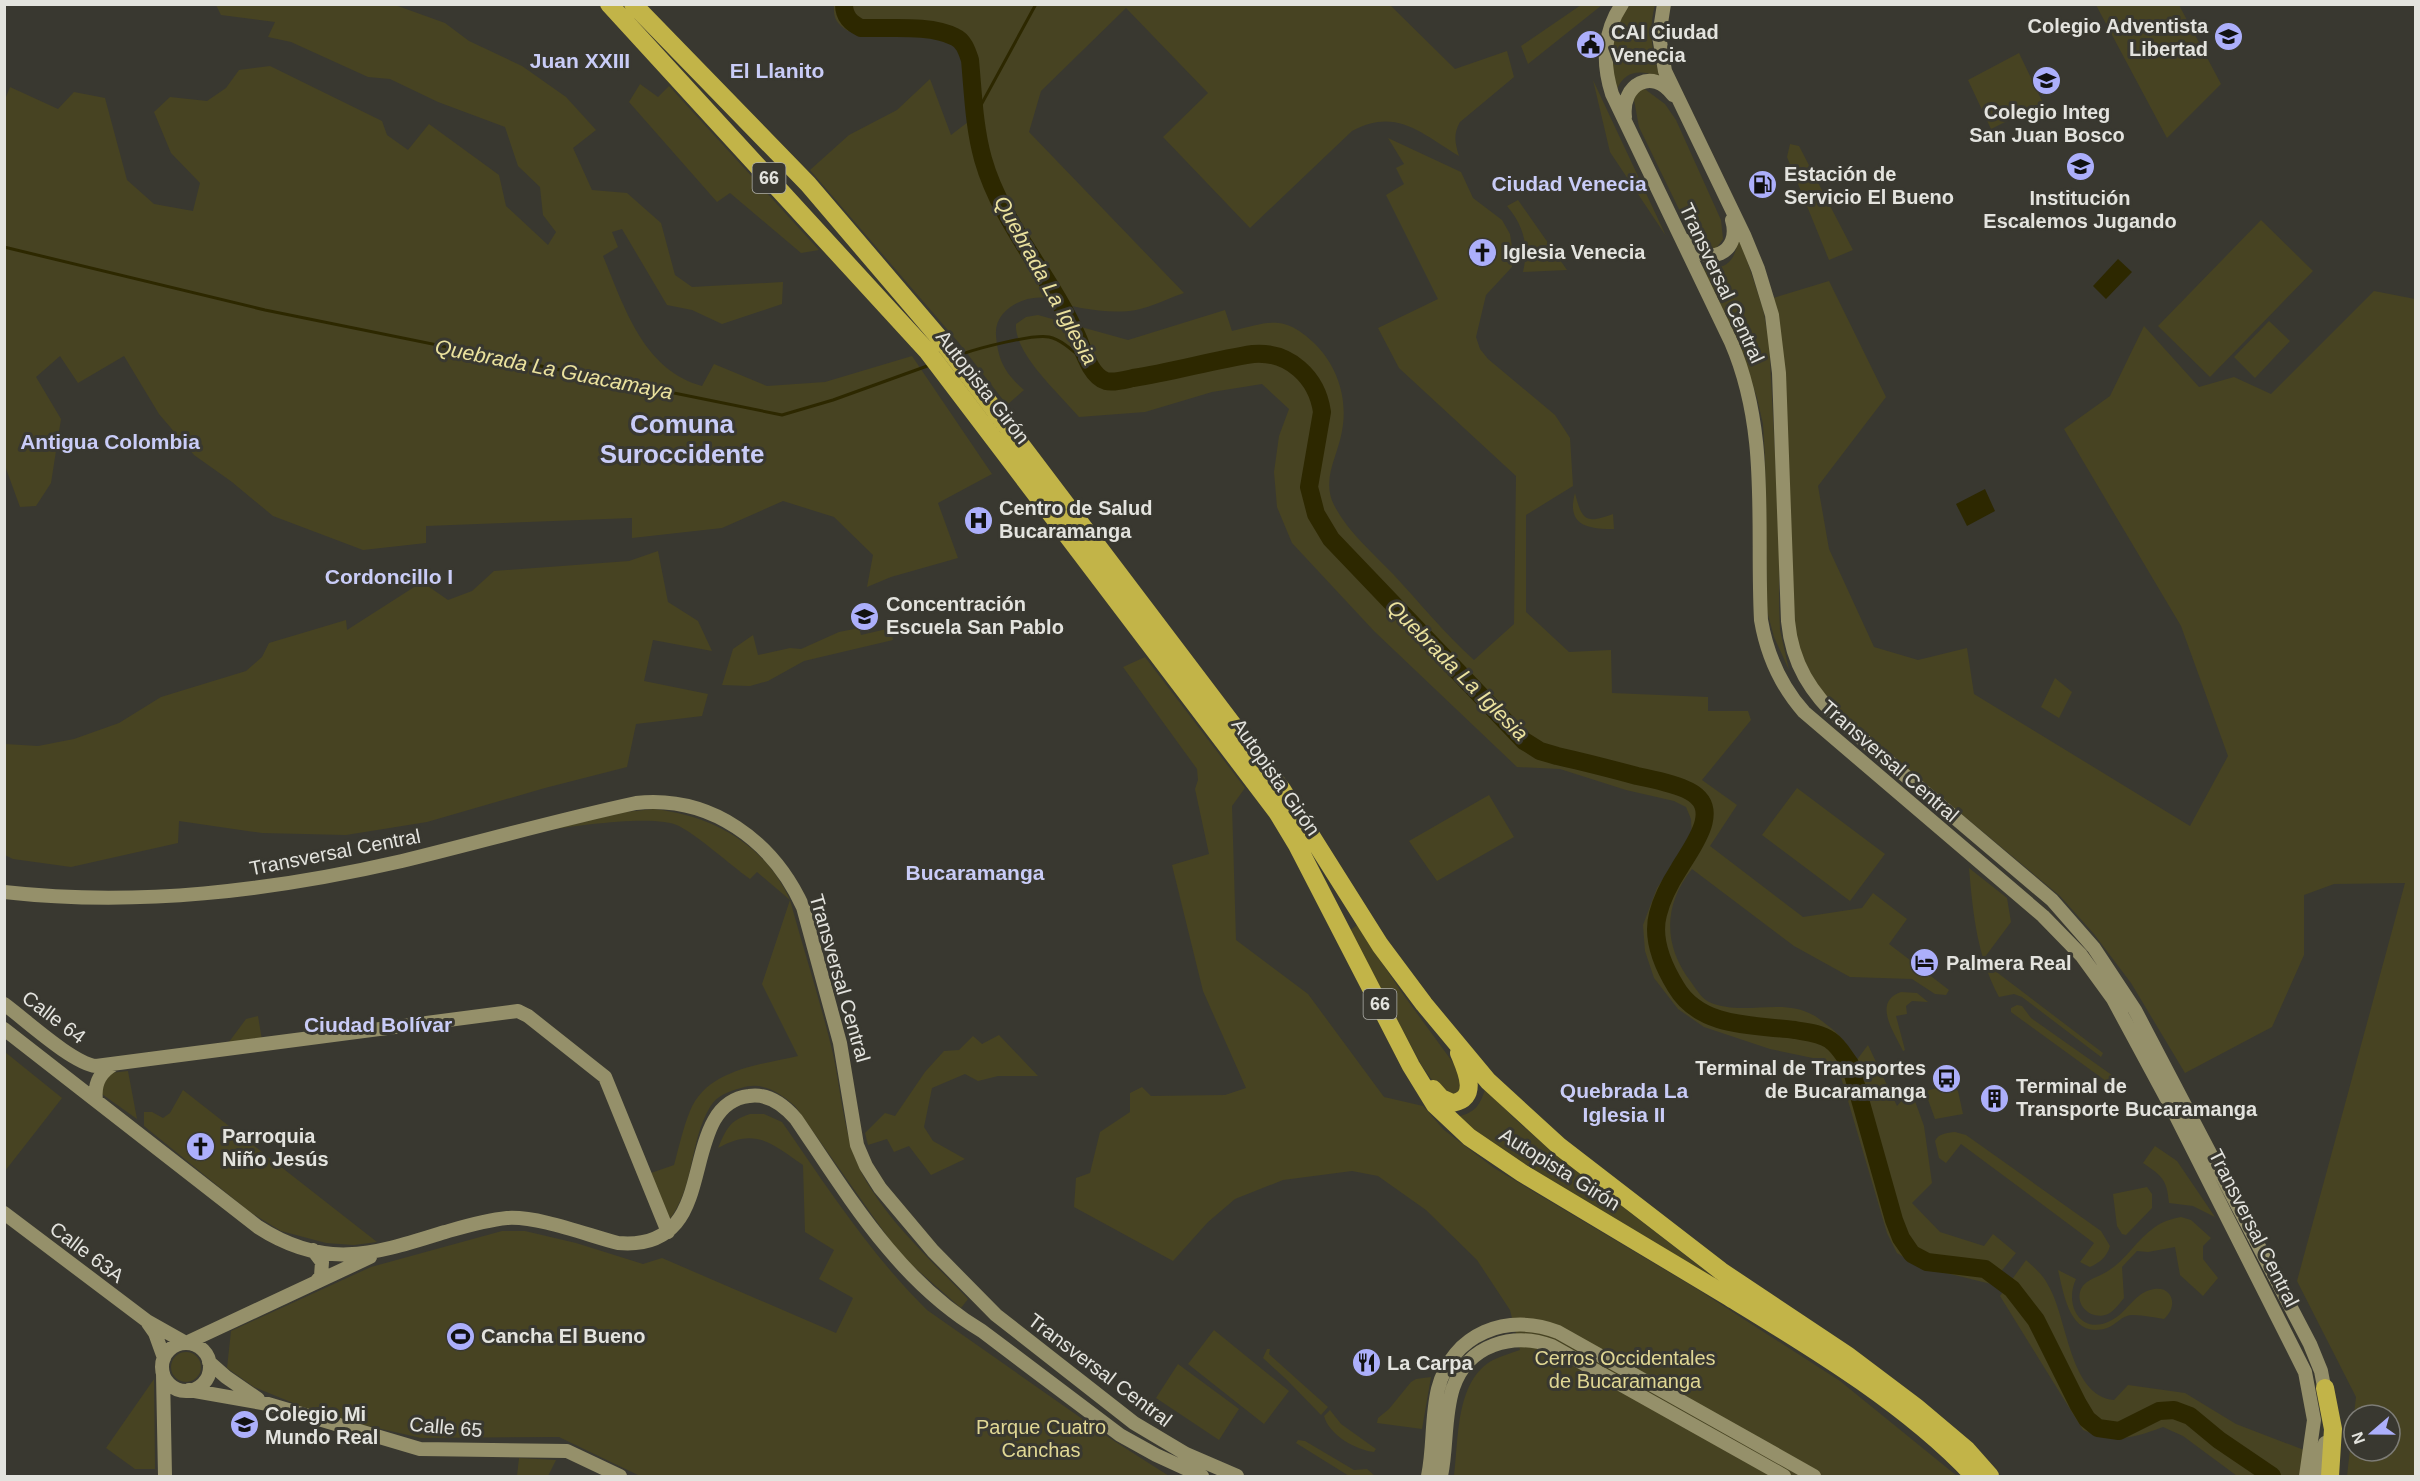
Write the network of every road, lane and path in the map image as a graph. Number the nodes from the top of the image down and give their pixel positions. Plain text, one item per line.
1 (609, 4) edge
2 (633, 4) edge
3 (1622, 4) edge
4 (1664, 4) edge
5 (1684, 112) junction
6 (1628, 130) junction
7 (1726, 200) junction
8 (1674, 225) junction
9 (4, 892) edge
10 (4, 1004) edge
11 (4, 1029) edge
12 (1454, 1040) junction
13 (115, 1065) junction
14 (1410, 1066) junction
15 (96, 1100) junction
16 (4, 1213) edge
17 (668, 1232) junction
18 (313, 1250) junction
19 (382, 1251) junction
20 (316, 1282) junction
21 (147, 1321) junction
22 (225, 1325) junction
23 (186, 1343) junction
24 (208, 1358) junction
25 (163, 1362) junction
26 (2325, 1388) junction
27 (185, 1390) junction
28 (163, 1404) junction
29 (268, 1404) junction
30 (1440, 1426) junction
31 (1156, 1455) junction
32 (165, 1476) edge
33 (620, 1476) edge
34 (1187, 1476) edge
35 (1202, 1476) edge
36 (1237, 1476) edge
37 (1428, 1476) edge
38 (1441, 1476) edge
39 (1784, 1476) edge
40 (1814, 1476) edge
41 (1974, 1476) edge
42 (1990, 1476) edge
43 (2310, 1476) edge
44 (2330, 1476) edge

1 - 14 highway, Autopista Girón / 66
2 - 12 highway, Autopista Girón / 66
3 - 6 main road, Transversal Central
4 - 5 main road, Transversal Central
5 - 6 main road
5 - 7 main road, Transversal Central
6 - 8 main road, Transversal Central
7 - 8 main road
7 - 26 main road, Transversal Central
8 - 43 main road, Transversal Central
9 - 36 main road, Transversal Central
10 - 13 main road, Calle 64
11 - 15 main road
12 - 14 highway
12 - 42 highway, Autopista Girón / 66
13 - 15 main road
13 - 17 main road, Calle 64
14 - 41 highway, Autopista Girón / 66
15 - 18 main road
16 - 21 main road, Calle 63A
17 - 19 main road
17 - 31 main road, Transversal Central
18 - 19 main road
18 - 20 main road
19 - 20 main road
20 - 22 main road
21 - 23 main road, Calle 63A
21 - 25 main road, Calle 63A
22 - 23 main road
22 - 24 main road
23 - 24 main road
23 - 25 main road
24 - 27 main road
24 - 29 main road, Calle 65
25 - 27 main road
25 - 28 main road
26 - 43 main road, Transversal Central
26 - 44 highway
27 - 28 main road
27 - 29 main road, Calle 65
28 - 32 main road
29 - 33 main road, Calle 65
30 - 37 main road
30 - 38 main road
30 - 39 main road
30 - 40 main road
31 - 34 main road
31 - 35 main road, Transversal Central

